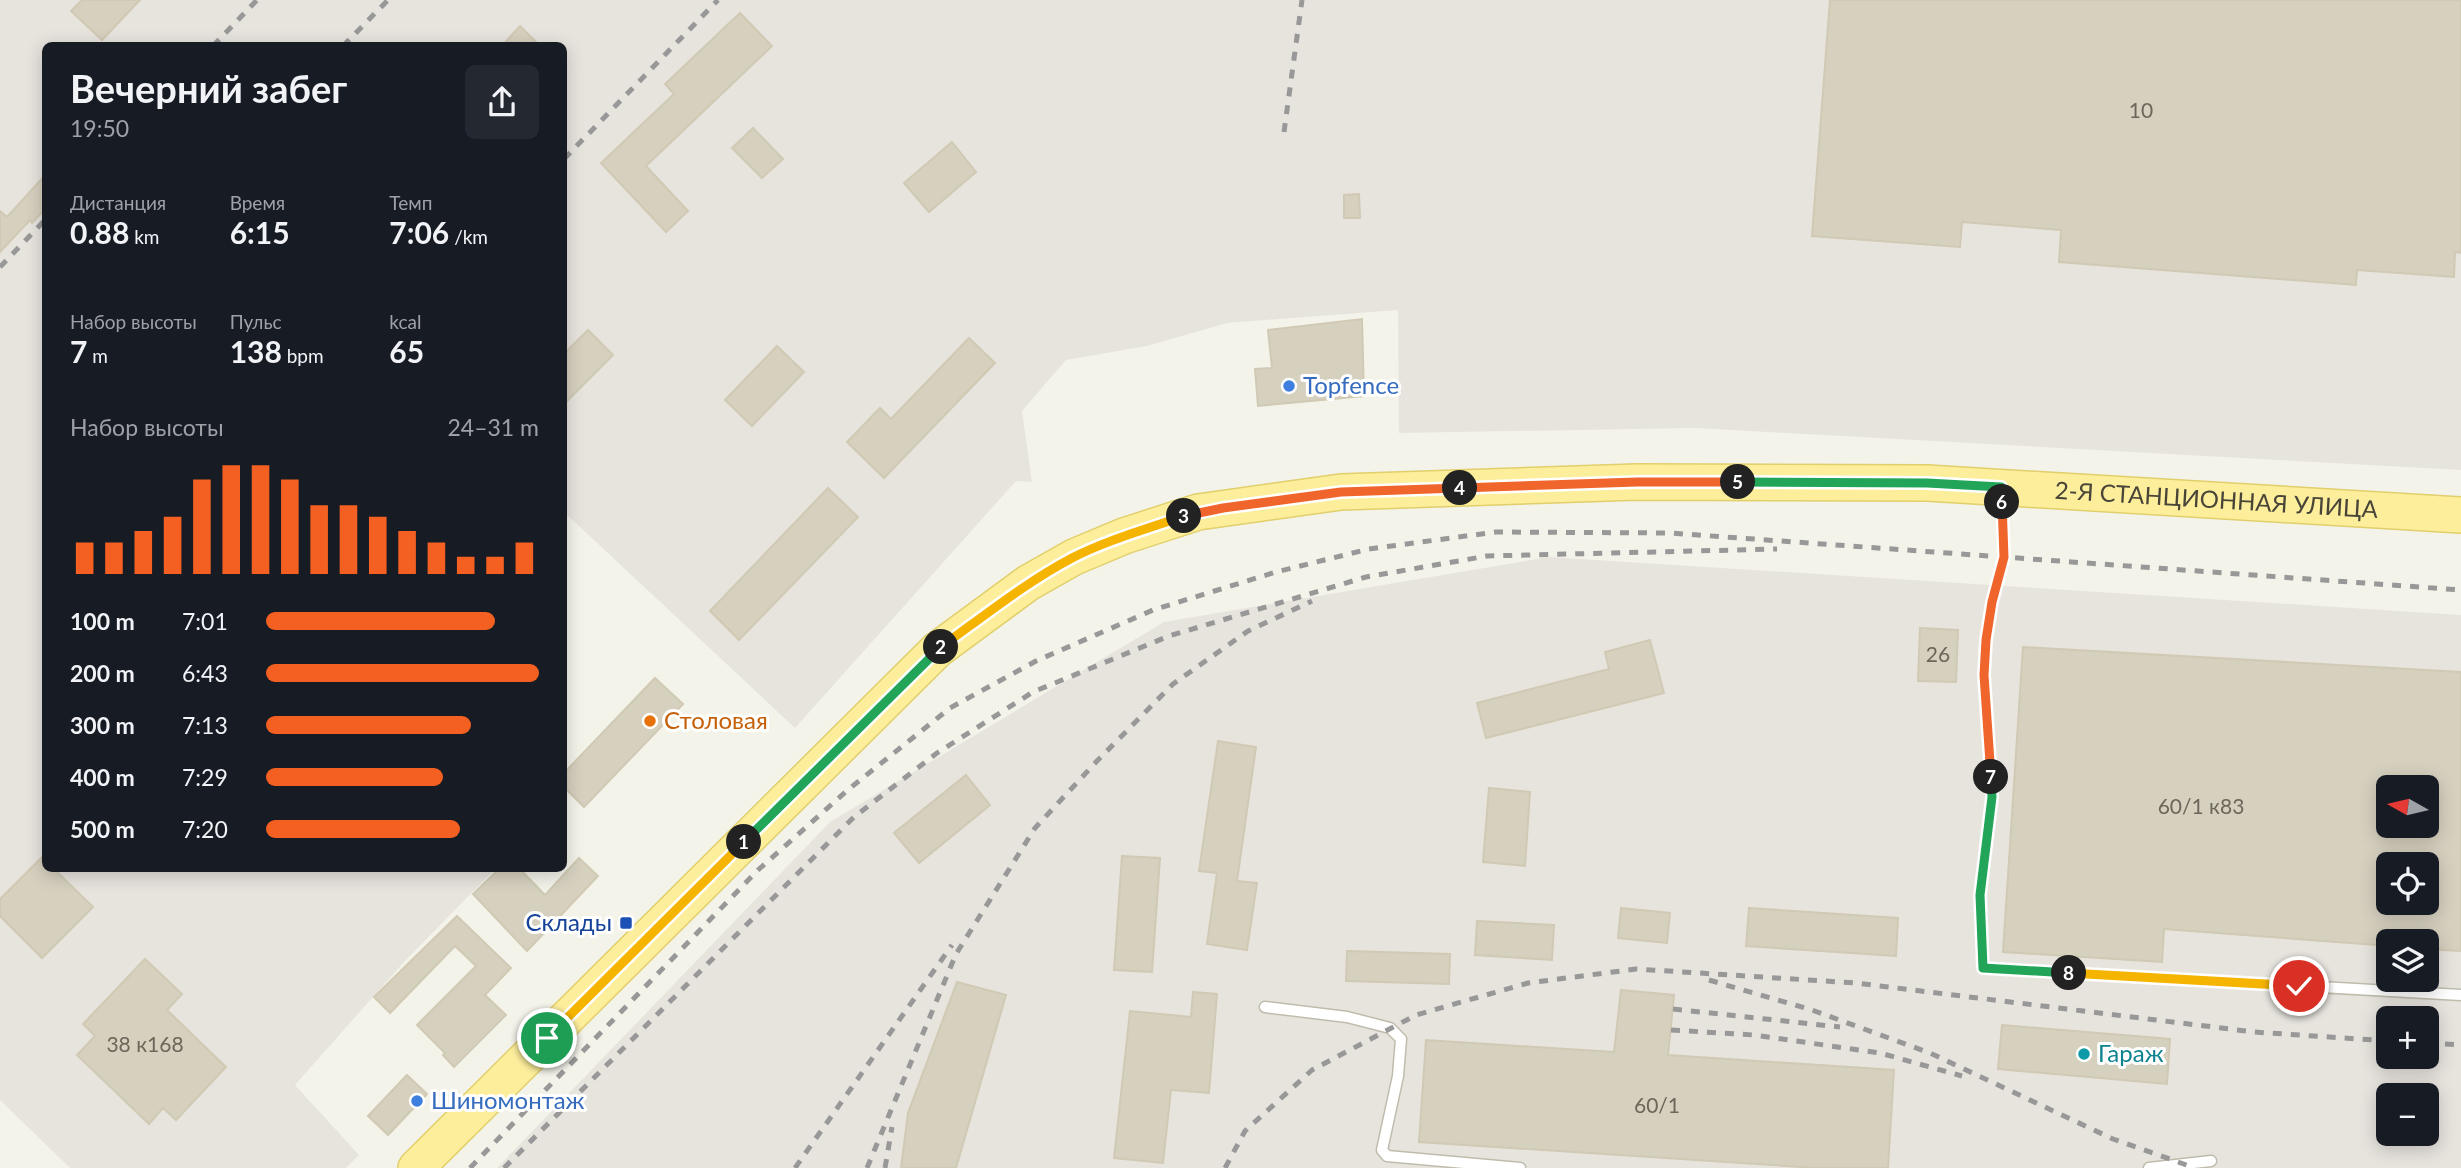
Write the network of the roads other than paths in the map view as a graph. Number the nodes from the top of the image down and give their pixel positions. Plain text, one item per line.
1 (2001, 487) junction
2 (2461, 515) edge
3 (2461, 995) edge
4 (1265, 1007) dead end
5 (2211, 1161) dead end
6 (416, 1168) edge
7 (1520, 1168) edge
8 (2149, 1168) edge

1 - 2 main road, 2-Я СТАНЦИОННАЯ УЛИЦА
1 - 3 lane
1 - 6 main road, 2-Я СТАНЦИОННАЯ УЛИЦА
4 - 7 lane
5 - 8 lane

